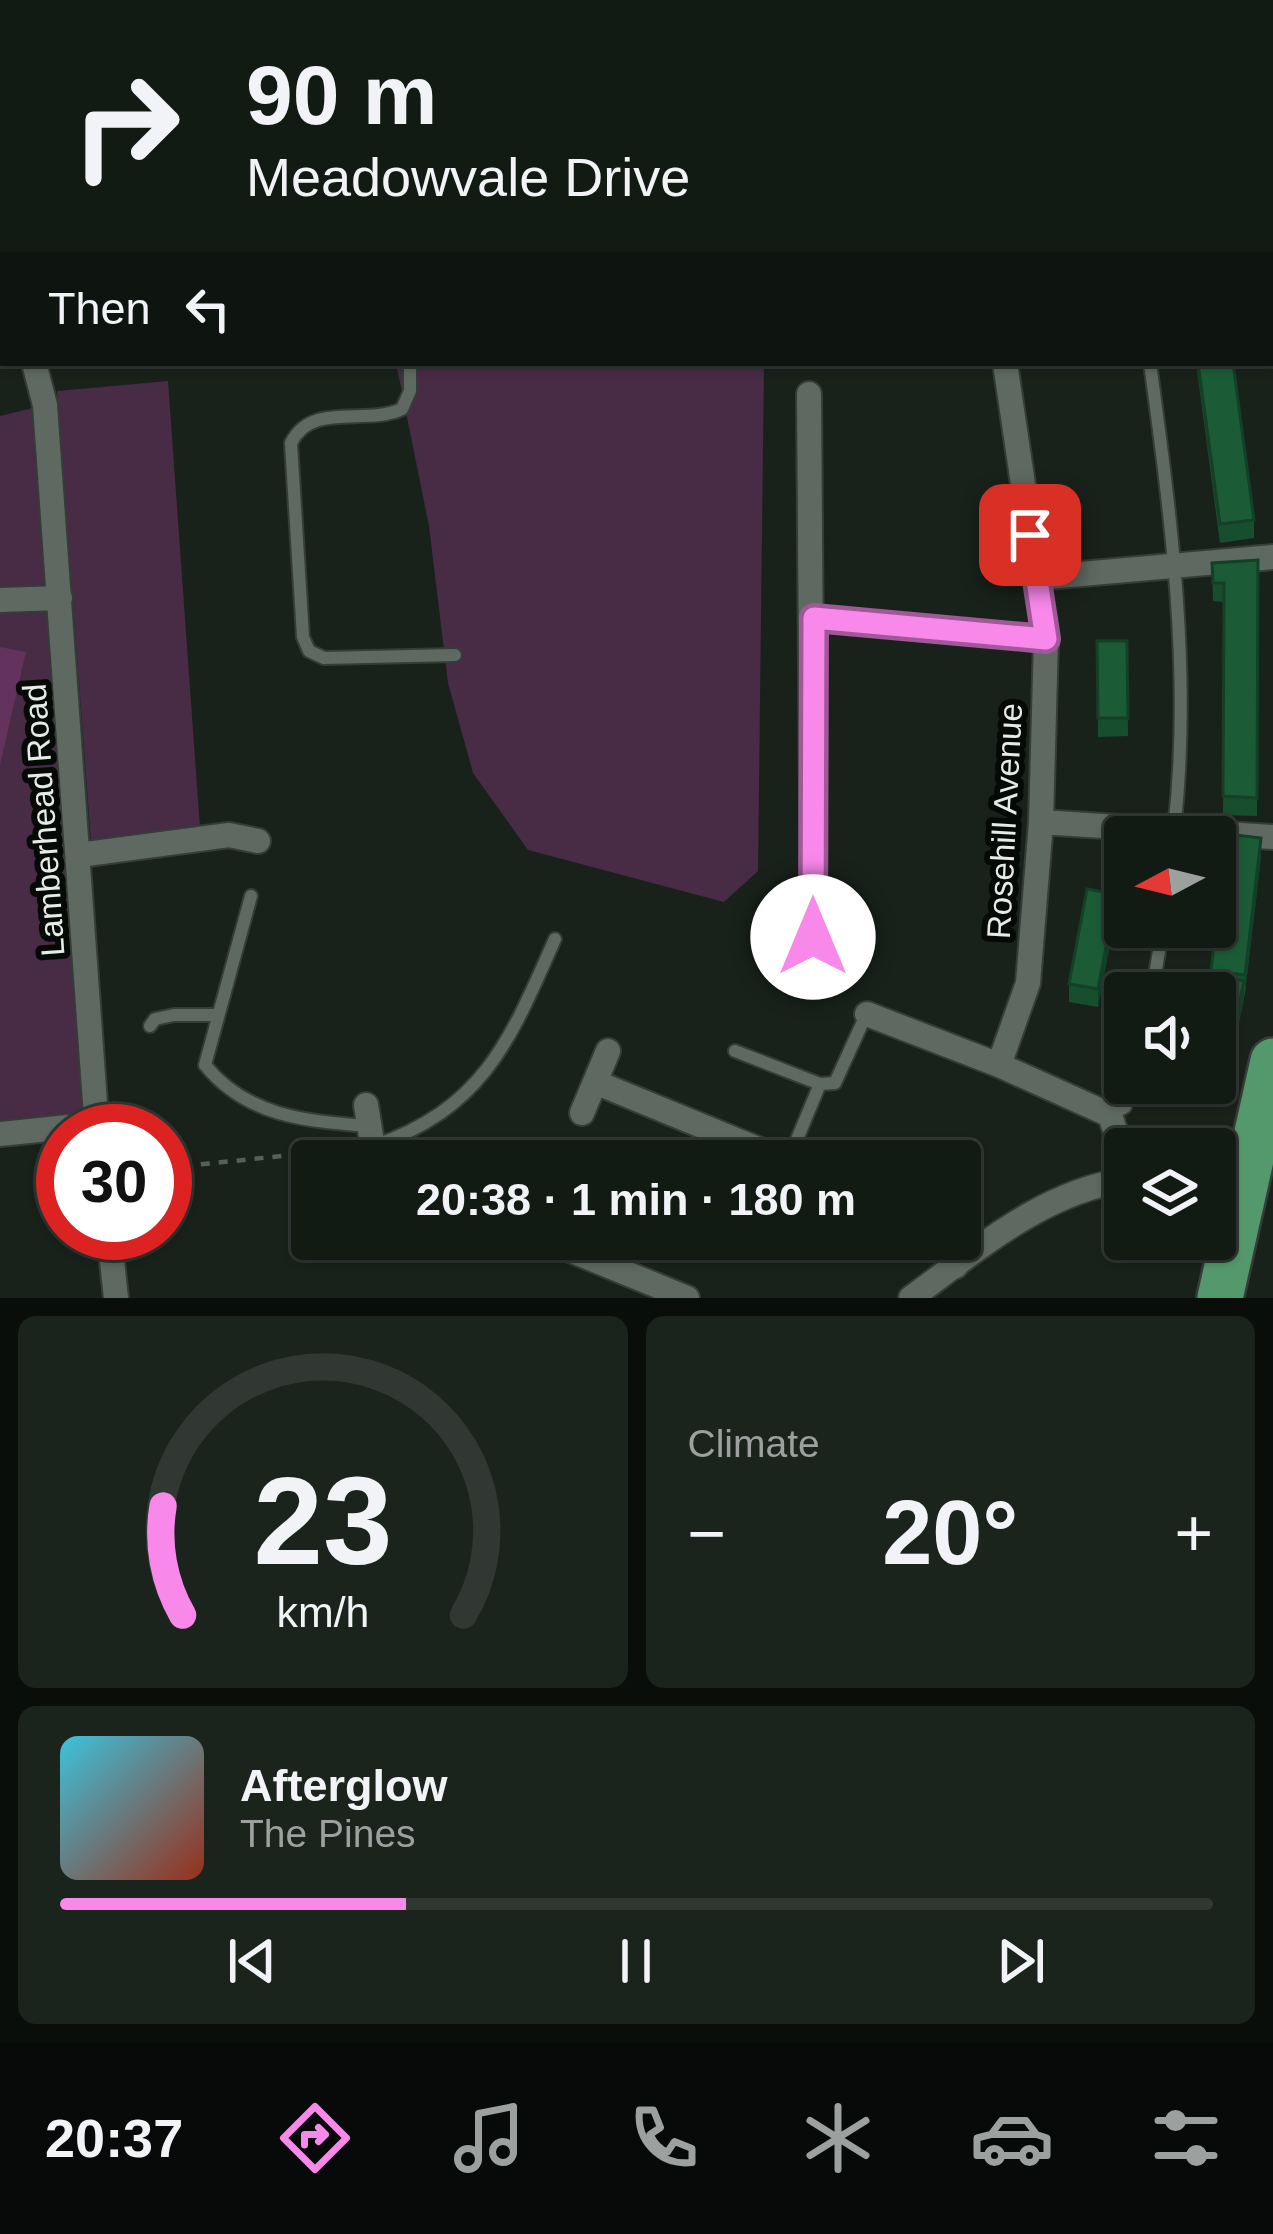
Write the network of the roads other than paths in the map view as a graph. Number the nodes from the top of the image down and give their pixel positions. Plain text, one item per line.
1 (35, 366) edge
2 (410, 366) edge
3 (1005, 366) edge
4 (1150, 366) edge
5 (809, 394) dead end
6 (1273, 556) edge
7 (1174, 566) junction
8 (1036, 578) junction
9 (60, 598) junction
10 (0, 600) edge
11 (814, 618) junction
12 (1046, 639) junction
13 (455, 655) dead end
14 (1175, 816) edge
15 (1041, 822) junction
16 (1104, 828) edge
17 (1236, 836) edge
18 (1273, 837) edge
19 (258, 842) dead end
20 (79, 855) junction
21 (251, 896) dead end
22 (813, 937) dead end
23 (555, 939) dead end
24 (867, 1014) joint
25 (217, 1015) junction
26 (150, 1026) dead end
27 (608, 1051) dead end
28 (735, 1051) dead end
29 (1273, 1060) edge
30 (999, 1065) junction
31 (595, 1082) junction
32 (820, 1084) junction
33 (95, 1104) edge
34 (1126, 1104) edge
35 (582, 1113) dead end
36 (1110, 1114) junction
37 (1114, 1128) edge
38 (36, 1131) edge
39 (0, 1133) edge
40 (371, 1135) edge
41 (737, 1140) edge
42 (797, 1140) edge
43 (1236, 1169) edge
44 (1104, 1185) edge
45 (112, 1260) edge
46 (595, 1260) edge
47 (952, 1260) edge
48 (1223, 1260) edge
49 (956, 1266) junction
50 (116, 1298) edge
51 (688, 1298) edge
52 (911, 1298) edge
53 (1220, 1298) edge

1 - 9 street, Lamberhead Road
2 - 13 lane
3 - 8 street, Rosehill Avenue
4 - 7 lane
5 - 11 street
6 - 7 street
7 - 8 street
7 - 14 lane
8 - 12 street, Rosehill Avenue
9 - 10 street
9 - 20 street, Lamberhead Road
11 - 12 street
11 - 22 street
12 - 15 street, Rosehill Avenue
15 - 16 street
15 - 30 street, Rosehill Avenue
17 - 18 street
19 - 20 street
20 - 33 street, Lamberhead Road
21 - 25 lane
23 - 40 lane
24 - 30 street
24 - 32 lane
25 - 26 lane
25 - 40 lane
27 - 31 street
28 - 32 lane
29 - 43 highway
30 - 36 street
31 - 35 street
31 - 41 street
32 - 42 lane
34 - 36 lane
36 - 37 street
38 - 39 street
44 - 49 street
45 - 50 street
46 - 51 street
47 - 49 street
48 - 53 highway
49 - 52 street

